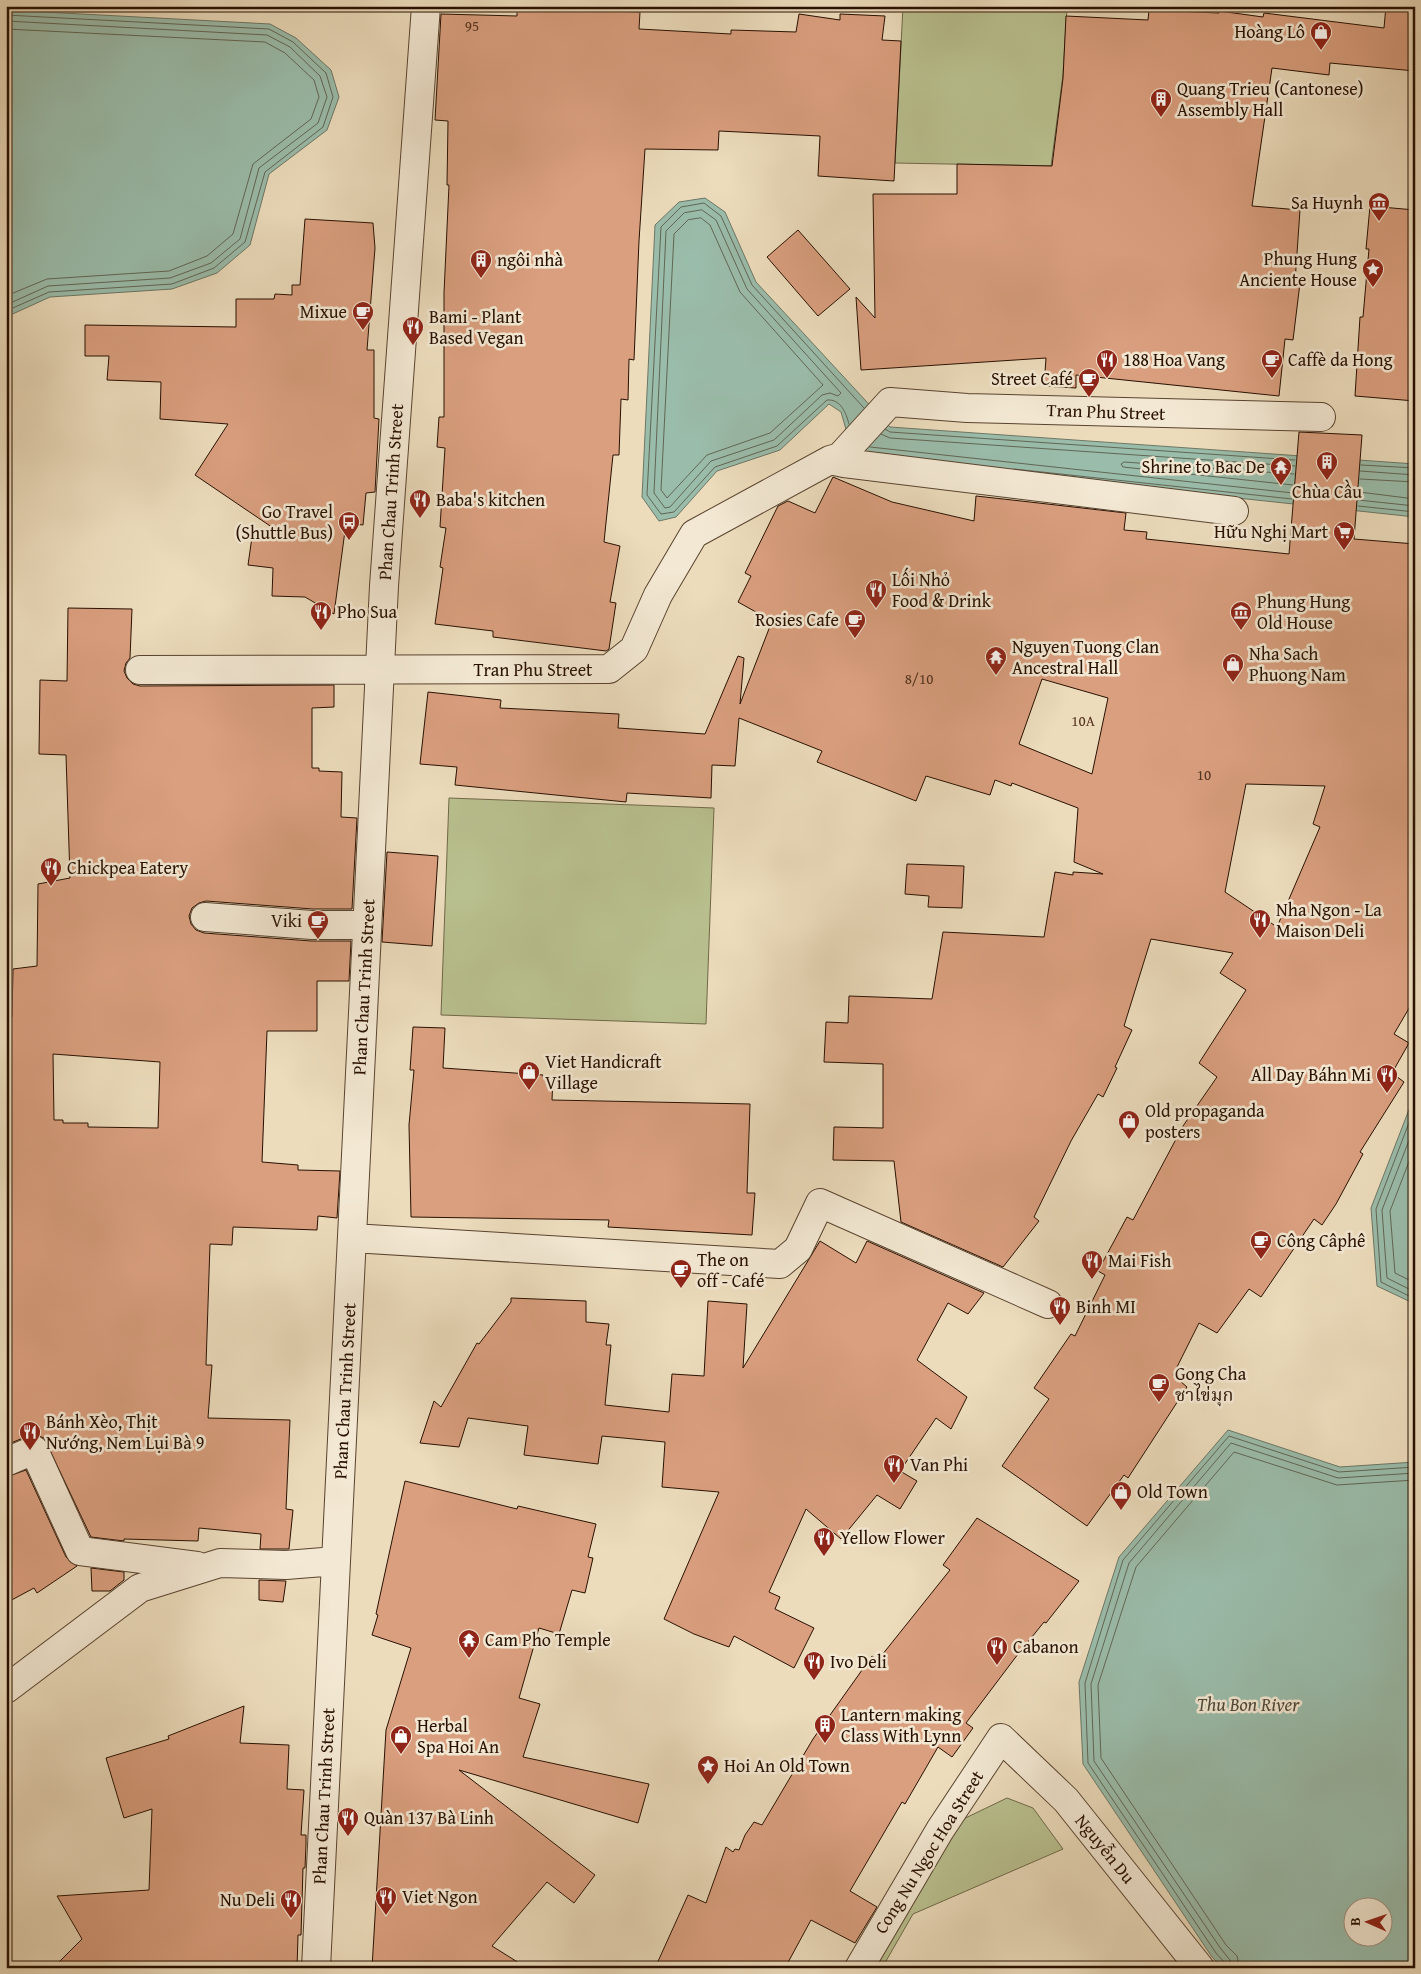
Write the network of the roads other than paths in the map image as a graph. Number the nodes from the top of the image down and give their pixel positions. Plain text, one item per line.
1 (426, 6) edge
2 (1322, 418) dead end
3 (835, 458) junction
4 (1234, 511) dead end
5 (381, 669) junction
6 (140, 670) dead end
7 (205, 917) dead end
8 (367, 925) junction
9 (352, 1238) junction
10 (1048, 1304) dead end
11 (6, 1462) edge
12 (336, 1561) junction
13 (206, 1567) junction
14 (6, 1689) edge
15 (1001, 1738) joint
16 (316, 1968) edge
17 (859, 1968) edge
18 (1200, 1968) edge

1 - 5 street, Phan Chau Trinh Street
2 - 3 street, Tran Phu Street
3 - 4 street
3 - 5 street, Tran Phu Street
5 - 6 street, Tran Phu Street
5 - 8 street, Phan Chau Trinh Street
7 - 8 street
8 - 9 street, Phan Chau Trinh Street
9 - 10 street
9 - 12 street, Phan Chau Trinh Street
11 - 13 street
12 - 13 street
12 - 16 street, Phan Chau Trinh Street
13 - 14 street
15 - 17 street, Cong Nu Ngoc Hoa Street
15 - 18 street, Nguyễn Du

